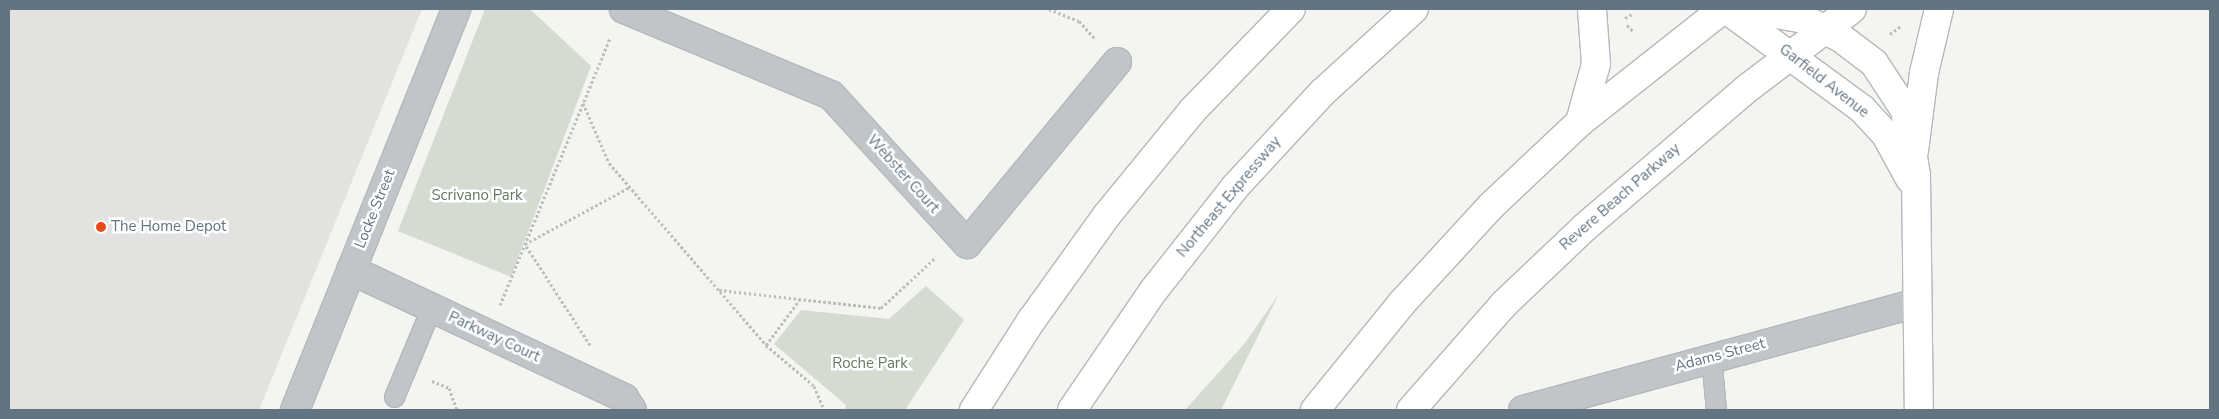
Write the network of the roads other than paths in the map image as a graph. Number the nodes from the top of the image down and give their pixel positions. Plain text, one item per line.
1 (456, 9) edge
2 (624, 9) edge
3 (1291, 9) edge
4 (1414, 9) edge
5 (1592, 9) edge
6 (1725, 9) edge
7 (1748, 9) edge
8 (1852, 9) edge
9 (1939, 9) edge
10 (1825, 28) junction
11 (1791, 54) junction
12 (1117, 62) road end
13 (1580, 122) junction
14 (1914, 151) junction
15 (1916, 197) junction
16 (351, 270) junction
17 (1918, 303) junction
18 (431, 308) junction
19 (1711, 357) junction
20 (394, 397) dead end
21 (295, 410) edge
22 (632, 410) edge
23 (974, 410) edge
24 (1072, 410) edge
25 (1315, 410) edge
26 (1411, 410) edge
27 (1523, 410) edge
28 (1716, 410) edge
29 (1919, 410) edge

1 - 16 street, Locke Street
2 - 12 street, Webster Court
3 - 23 main road
4 - 24 main road, Northeast Expressway
5 - 13 main road
6 - 11 main road, Garfield Avenue
6 - 13 main road
7 - 10 main road, Garfield Avenue
8 - 10 main road, Revere Beach Parkway
9 - 14 main road
10 - 11 main road, Revere Beach Parkway
10 - 14 main road, Garfield Avenue
11 - 15 main road, Garfield Avenue
11 - 26 main road, Revere Beach Parkway
13 - 25 main road
14 - 15 main road, Garfield Avenue
15 - 17 main road, Garfield Avenue
16 - 18 street, Parkway Court
16 - 21 street, Locke Street
17 - 19 street, Adams Street
17 - 29 main road, Garfield Avenue
18 - 20 lane
18 - 22 street, Parkway Court
19 - 27 street, Adams Street
19 - 28 lane

